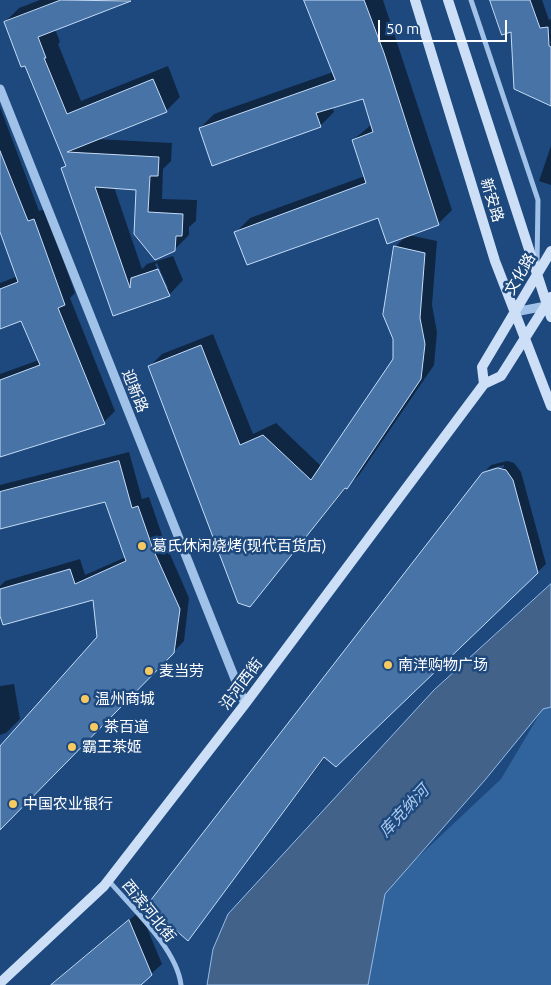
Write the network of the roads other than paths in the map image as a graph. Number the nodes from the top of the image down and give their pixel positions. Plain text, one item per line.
1 (415, 0) edge
2 (448, 0) edge
3 (471, 0) edge
4 (0, 89) edge
5 (551, 251) edge
6 (537, 273) junction
7 (550, 302) edge
8 (515, 312) junction
9 (551, 317) edge
10 (524, 336) junction
11 (484, 384) junction
12 (551, 406) edge
13 (246, 704) junction
14 (108, 880) junction
15 (0, 983) edge
16 (181, 985) edge

1 - 8 main road, 新安路
2 - 6 main road, 新安路
3 - 6 street
4 - 13 street, 迎新路
5 - 6 main road, 文化路
6 - 7 main road, 新安路
6 - 8 main road, 文化路
7 - 8 street
7 - 9 main road, 新安路
7 - 10 main road
8 - 10 main road, 新安路
8 - 11 main road
10 - 11 main road, 沿河西街
10 - 12 main road, 新安路
11 - 13 main road, 沿河西街
13 - 14 main road, 沿河西街
14 - 15 main road, 沿河西街
14 - 16 street, 西滨河北街

